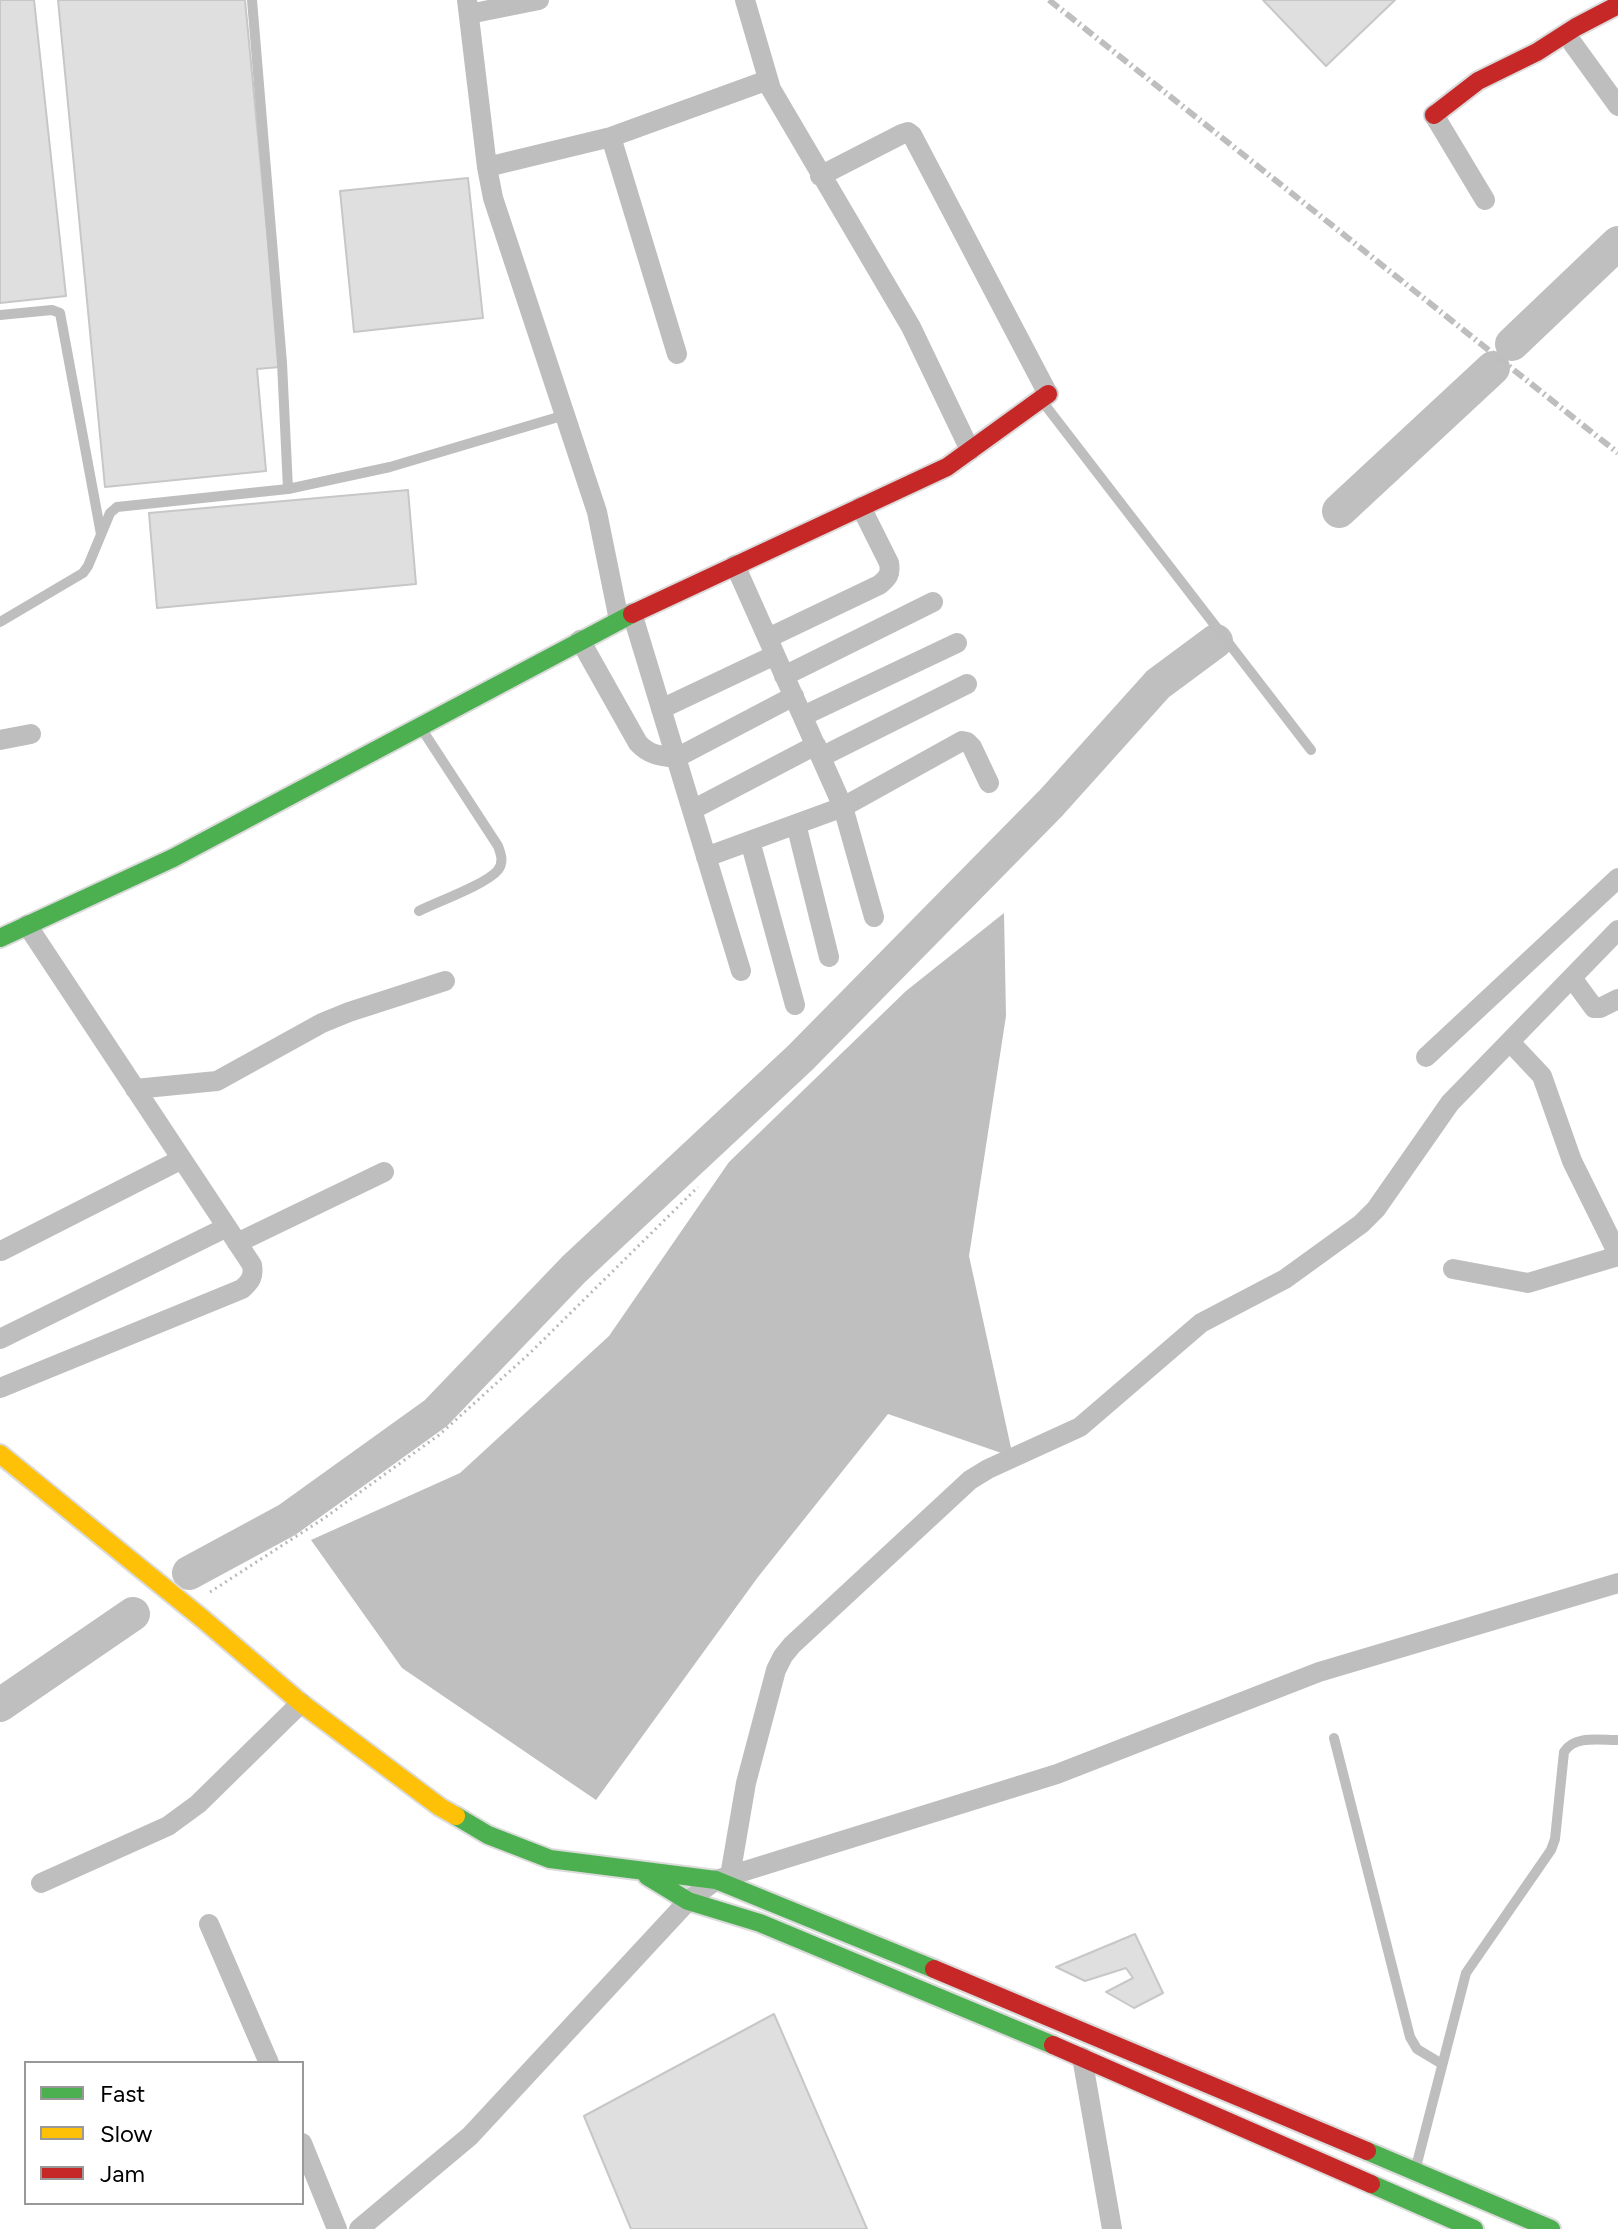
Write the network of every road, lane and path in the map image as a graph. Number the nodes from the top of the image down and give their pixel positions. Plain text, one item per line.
1 (252, 0) edge
2 (539, 0) edge
3 (745, 0) edge
4 (1618, 5) edge
5 (468, 7) edge
6 (1594, 39) dead end
7 (1573, 44) junction
8 (1537, 52) junction
9 (768, 80) junction
10 (1618, 106) edge
11 (1434, 115) joint
12 (611, 137) junction
13 (487, 167) junction
14 (820, 176) junction
15 (1485, 200) dead end
16 (0, 315) edge
17 (677, 354) dead end
18 (1044, 397) junction
19 (565, 415) junction
20 (970, 450) junction
21 (288, 489) junction
22 (861, 507) junction
23 (101, 534) junction
24 (735, 565) junction
25 (933, 602) dead end
26 (625, 616) junction
27 (0, 622) edge
28 (580, 640) junction
29 (957, 643) dead end
30 (771, 647) junction
31 (784, 676) junction
32 (967, 684) dead end
33 (794, 696) junction
34 (661, 709) junction
35 (803, 716) junction
36 (420, 726) junction
37 (31, 734) dead end
38 (0, 740) edge
39 (1311, 750) dead end
40 (818, 751) junction
41 (676, 758) junction
42 (989, 783) dead end
43 (843, 807) junction
44 (692, 810) junction
45 (796, 824) junction
46 (750, 841) junction
47 (706, 857) junction
48 (1618, 878) edge
49 (419, 911) dead end
50 (874, 917) dead end
51 (27, 925) junction
52 (1618, 930) edge
53 (0, 938) edge
54 (829, 957) dead end
55 (741, 971) dead end
56 (1572, 978) junction
57 (445, 981) dead end
58 (1618, 999) edge
59 (795, 1005) dead end
60 (1510, 1042) junction
61 (1426, 1057) dead end
62 (135, 1089) junction
63 (182, 1159) junction
64 (384, 1172) dead end
65 (698, 1187) dead end
66 (232, 1235) junction
67 (1, 1251) edge
68 (1618, 1255) edge
69 (1453, 1269) dead end
70 (0, 1339) edge
71 (0, 1388) edge
72 (0, 1454) edge
73 (1618, 1583) edge
74 (188, 1607) junction
75 (301, 1703) junction
76 (1334, 1738) dead end
77 (1618, 1740) edge
78 (637, 1870) junction
79 (723, 1878) junction
80 (41, 1883) dead end
81 (688, 1901) junction
82 (209, 1924) dead end
83 (1043, 2015) junction
84 (1033, 2036) junction
85 (1082, 2057) junction
86 (268, 2061) edge
87 (1442, 2064) junction
88 (304, 2148) edge
89 (1415, 2171) junction
90 (1407, 2200) junction
91 (337, 2229) edge
92 (359, 2229) edge
93 (1112, 2229) edge
94 (1474, 2229) edge
95 (1551, 2229) edge

1 - 21 lane
2 - 5 street
3 - 9 street
4 - 8 main road
5 - 13 street
6 - 7 main road
7 - 8 main road
7 - 10 street
8 - 11 main road
9 - 12 street
9 - 14 street
11 - 15 street
12 - 13 street
12 - 17 street
13 - 19 street
14 - 18 street
14 - 20 street
16 - 23 lane
18 - 20 main road
18 - 39 lane
19 - 21 lane
19 - 26 street
20 - 22 main road
21 - 23 lane
22 - 24 main road
22 - 30 street
23 - 27 lane
24 - 26 main road
24 - 30 street
25 - 31 street
26 - 28 main road
26 - 34 street
28 - 36 main road
28 - 41 street
29 - 35 street
30 - 31 street
30 - 34 street
31 - 33 street
32 - 40 street
33 - 35 street
33 - 41 street
34 - 41 street
35 - 40 street
36 - 49 lane
36 - 51 main road
37 - 38 street
40 - 43 street
40 - 44 street
41 - 44 street
42 - 43 street
43 - 45 street
43 - 50 street
44 - 47 street
45 - 46 street
45 - 54 street
46 - 47 street
46 - 59 street
47 - 55 street
48 - 61 street
51 - 53 main road
51 - 62 street
52 - 56 street
56 - 58 street
56 - 60 street
57 - 62 street
60 - 68 street
60 - 79 street
62 - 63 street
63 - 66 street
63 - 67 street
64 - 66 street
65 - 74 path
66 - 70 street
66 - 71 street
68 - 69 street
72 - 74 main road
73 - 79 street
74 - 75 main road
75 - 78 main road
75 - 80 street
76 - 87 lane
77 - 87 lane
78 - 79 main road
78 - 81 main road
79 - 81 street
79 - 83 main road
81 - 84 main road
81 - 92 street
82 - 86 street
83 - 84 main road
83 - 89 main road
84 - 85 main road
85 - 90 main road
85 - 93 street
87 - 89 lane
88 - 91 street
89 - 90 lane
89 - 95 main road
90 - 94 main road

